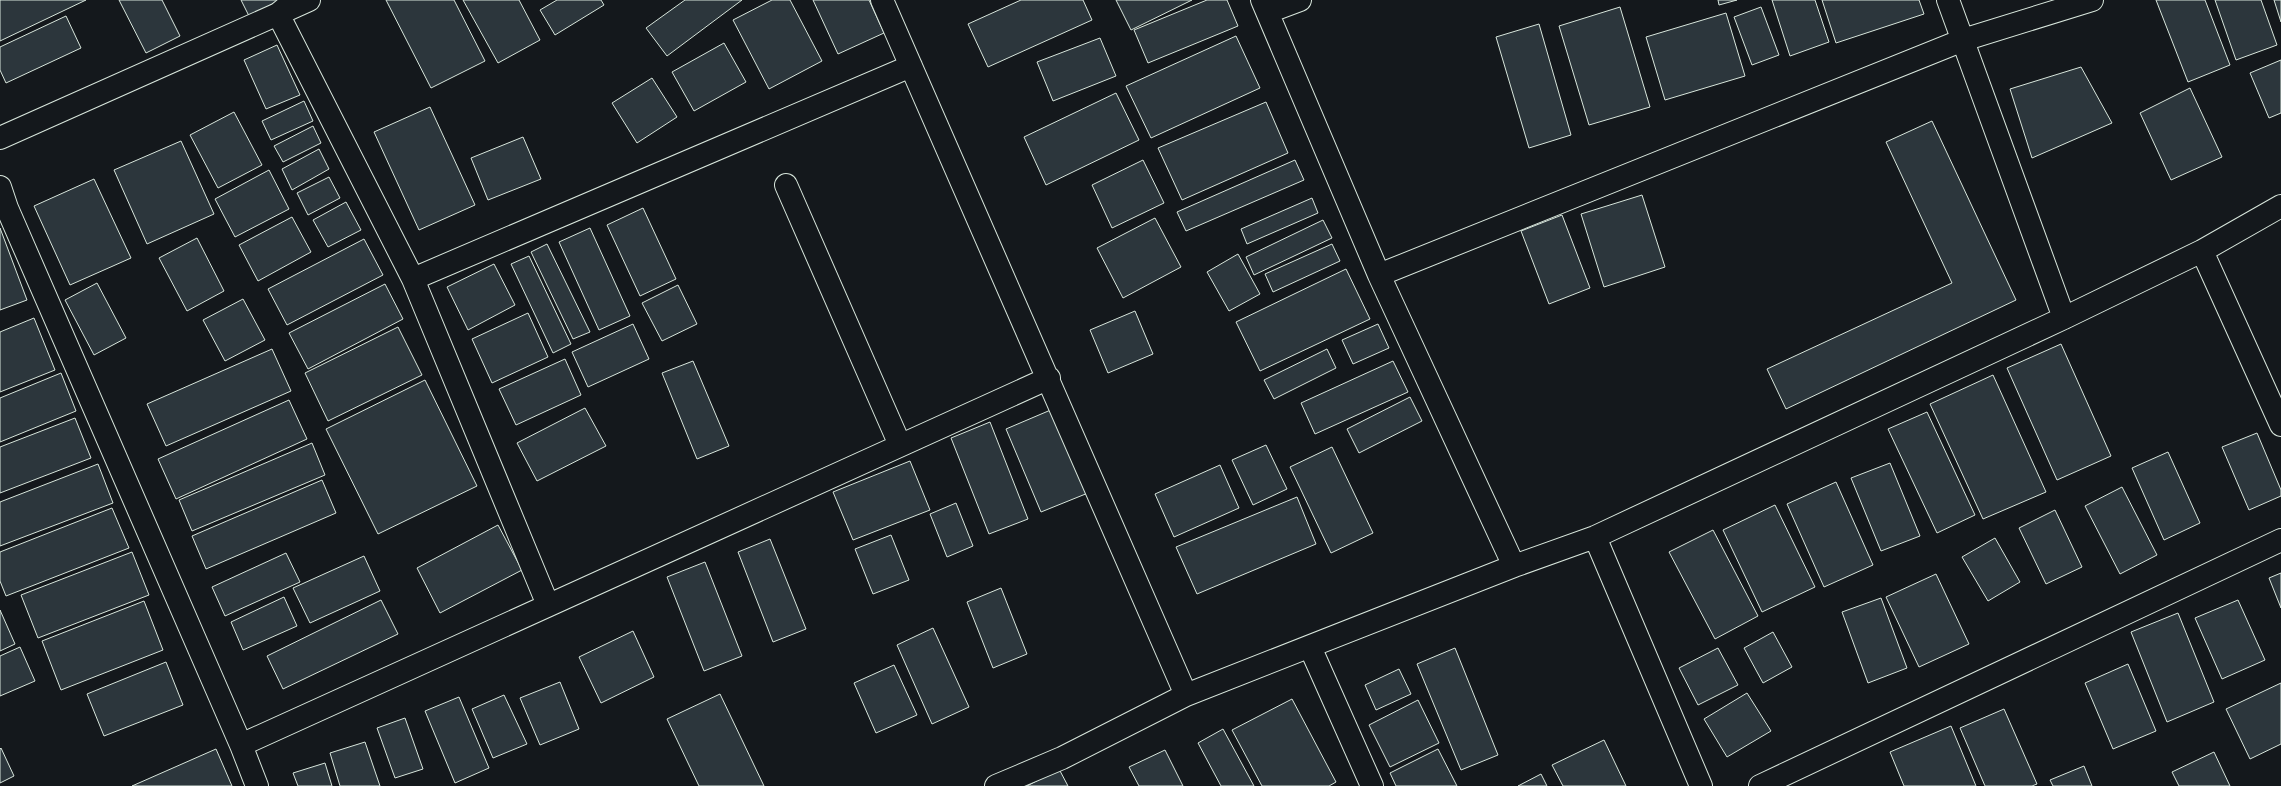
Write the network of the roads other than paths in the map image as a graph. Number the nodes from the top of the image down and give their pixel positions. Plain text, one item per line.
1 (294, 0) edge
2 (309, 0) edge
3 (882, 0) edge
4 (1300, 0) edge
5 (1948, 0) edge
6 (2092, 0) edge
7 (1265, 6) edge
8 (278, 14) junction
9 (1963, 40) junction
10 (911, 66) junction
11 (0, 138) edge
12 (786, 185) dead end
13 (0, 187) edge
14 (2281, 206) edge
15 (4, 209) edge
16 (2202, 251) junction
17 (1379, 275) junction
18 (413, 279) junction
19 (2064, 318) junction
20 (1049, 378) junction
21 (2281, 426) edge
22 (900, 445) junction
23 (1595, 537) junction
24 (2281, 540) edge
25 (1514, 566) junction
26 (548, 605) junction
27 (1310, 647) junction
28 (1186, 695) junction
29 (241, 744) junction
30 (257, 786) edge
31 (996, 786) edge
32 (1372, 786) edge
33 (1701, 786) edge
34 (1760, 786) edge

1 - 8 street
2 - 8 street
3 - 10 street
4 - 7 street
5 - 9 street
6 - 9 street
7 - 17 street
8 - 11 street
8 - 18 street
9 - 17 street
9 - 19 street
10 - 18 street
10 - 20 street
12 - 22 street
13 - 15 street
14 - 16 street
15 - 29 street
16 - 19 street
16 - 21 street
17 - 25 street
18 - 26 street
19 - 23 street
20 - 22 street
20 - 28 street
22 - 26 street
23 - 25 street
23 - 33 street
24 - 34 street
25 - 27 street
26 - 29 street
27 - 28 street
27 - 32 street
28 - 31 street
29 - 30 street

